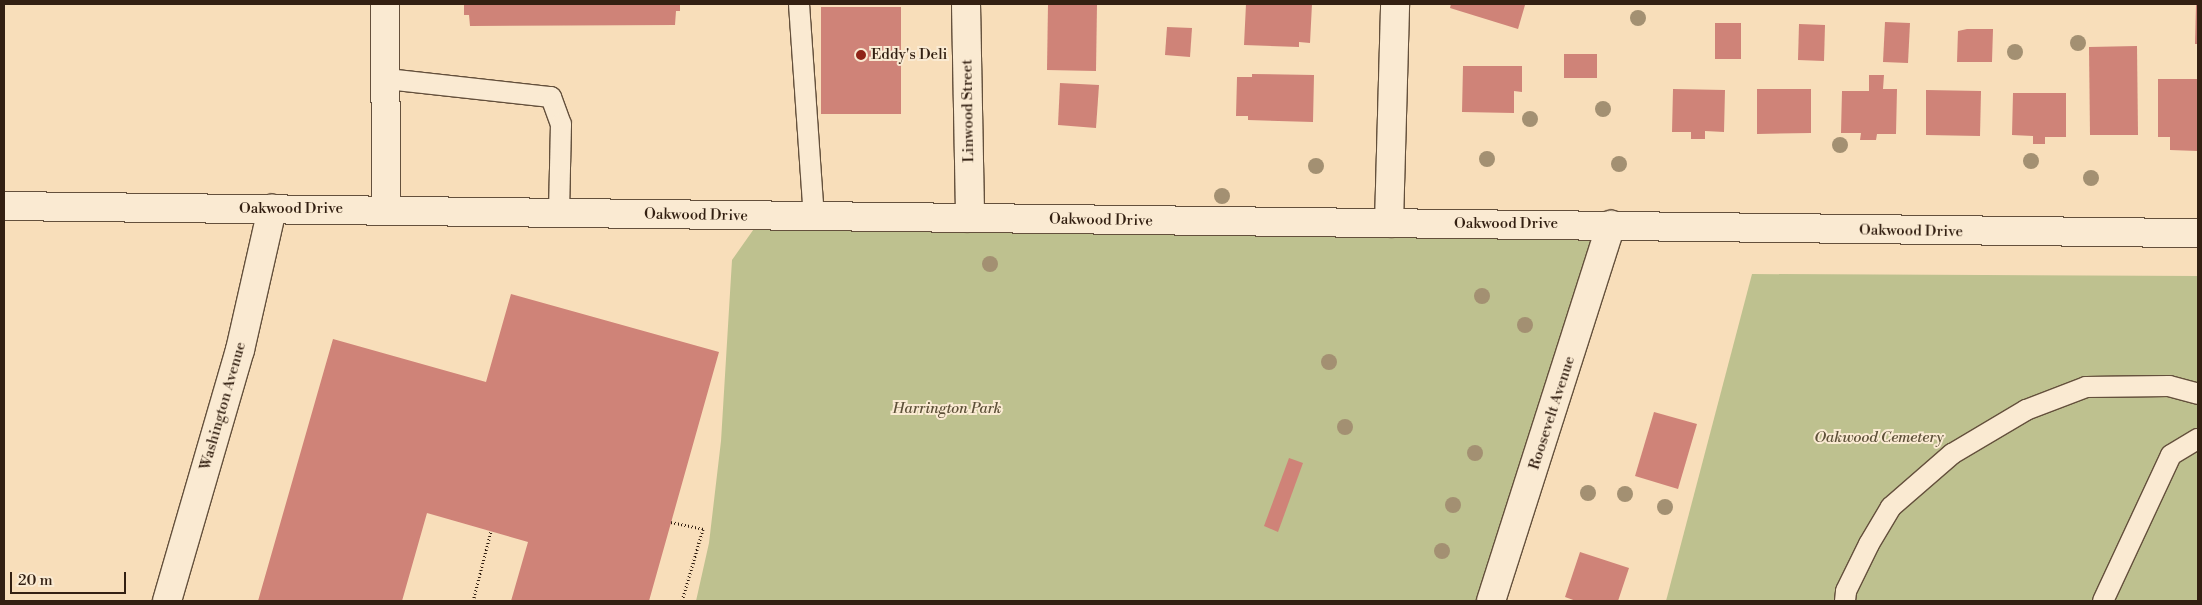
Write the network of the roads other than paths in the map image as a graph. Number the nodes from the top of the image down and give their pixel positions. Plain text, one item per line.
1 (385, 4) edge
2 (799, 4) edge
3 (966, 4) edge
4 (1395, 4) edge
5 (388, 79) junction
6 (4, 206) edge
7 (272, 209) junction
8 (386, 210) junction
9 (559, 214) junction
10 (814, 216) junction
11 (970, 218) junction
12 (1389, 223) junction
13 (1611, 225) junction
14 (2198, 233) edge
15 (2198, 394) edge
16 (2198, 439) edge
17 (167, 601) edge
18 (1490, 601) edge
19 (1845, 601) edge
20 (2104, 601) edge

1 - 5 street
2 - 10 lane
3 - 11 street, Linwood Street
4 - 12 street
5 - 8 street
5 - 9 lane
6 - 7 street, Oakwood Drive
7 - 8 street, Oakwood Drive
7 - 17 street, Washington Avenue
8 - 9 street, Oakwood Drive
9 - 10 street, Oakwood Drive
10 - 11 street, Oakwood Drive
11 - 12 street, Oakwood Drive
12 - 13 street, Oakwood Drive
13 - 14 street, Oakwood Drive
13 - 18 street, Roosevelt Avenue
15 - 19 lane
16 - 20 lane

